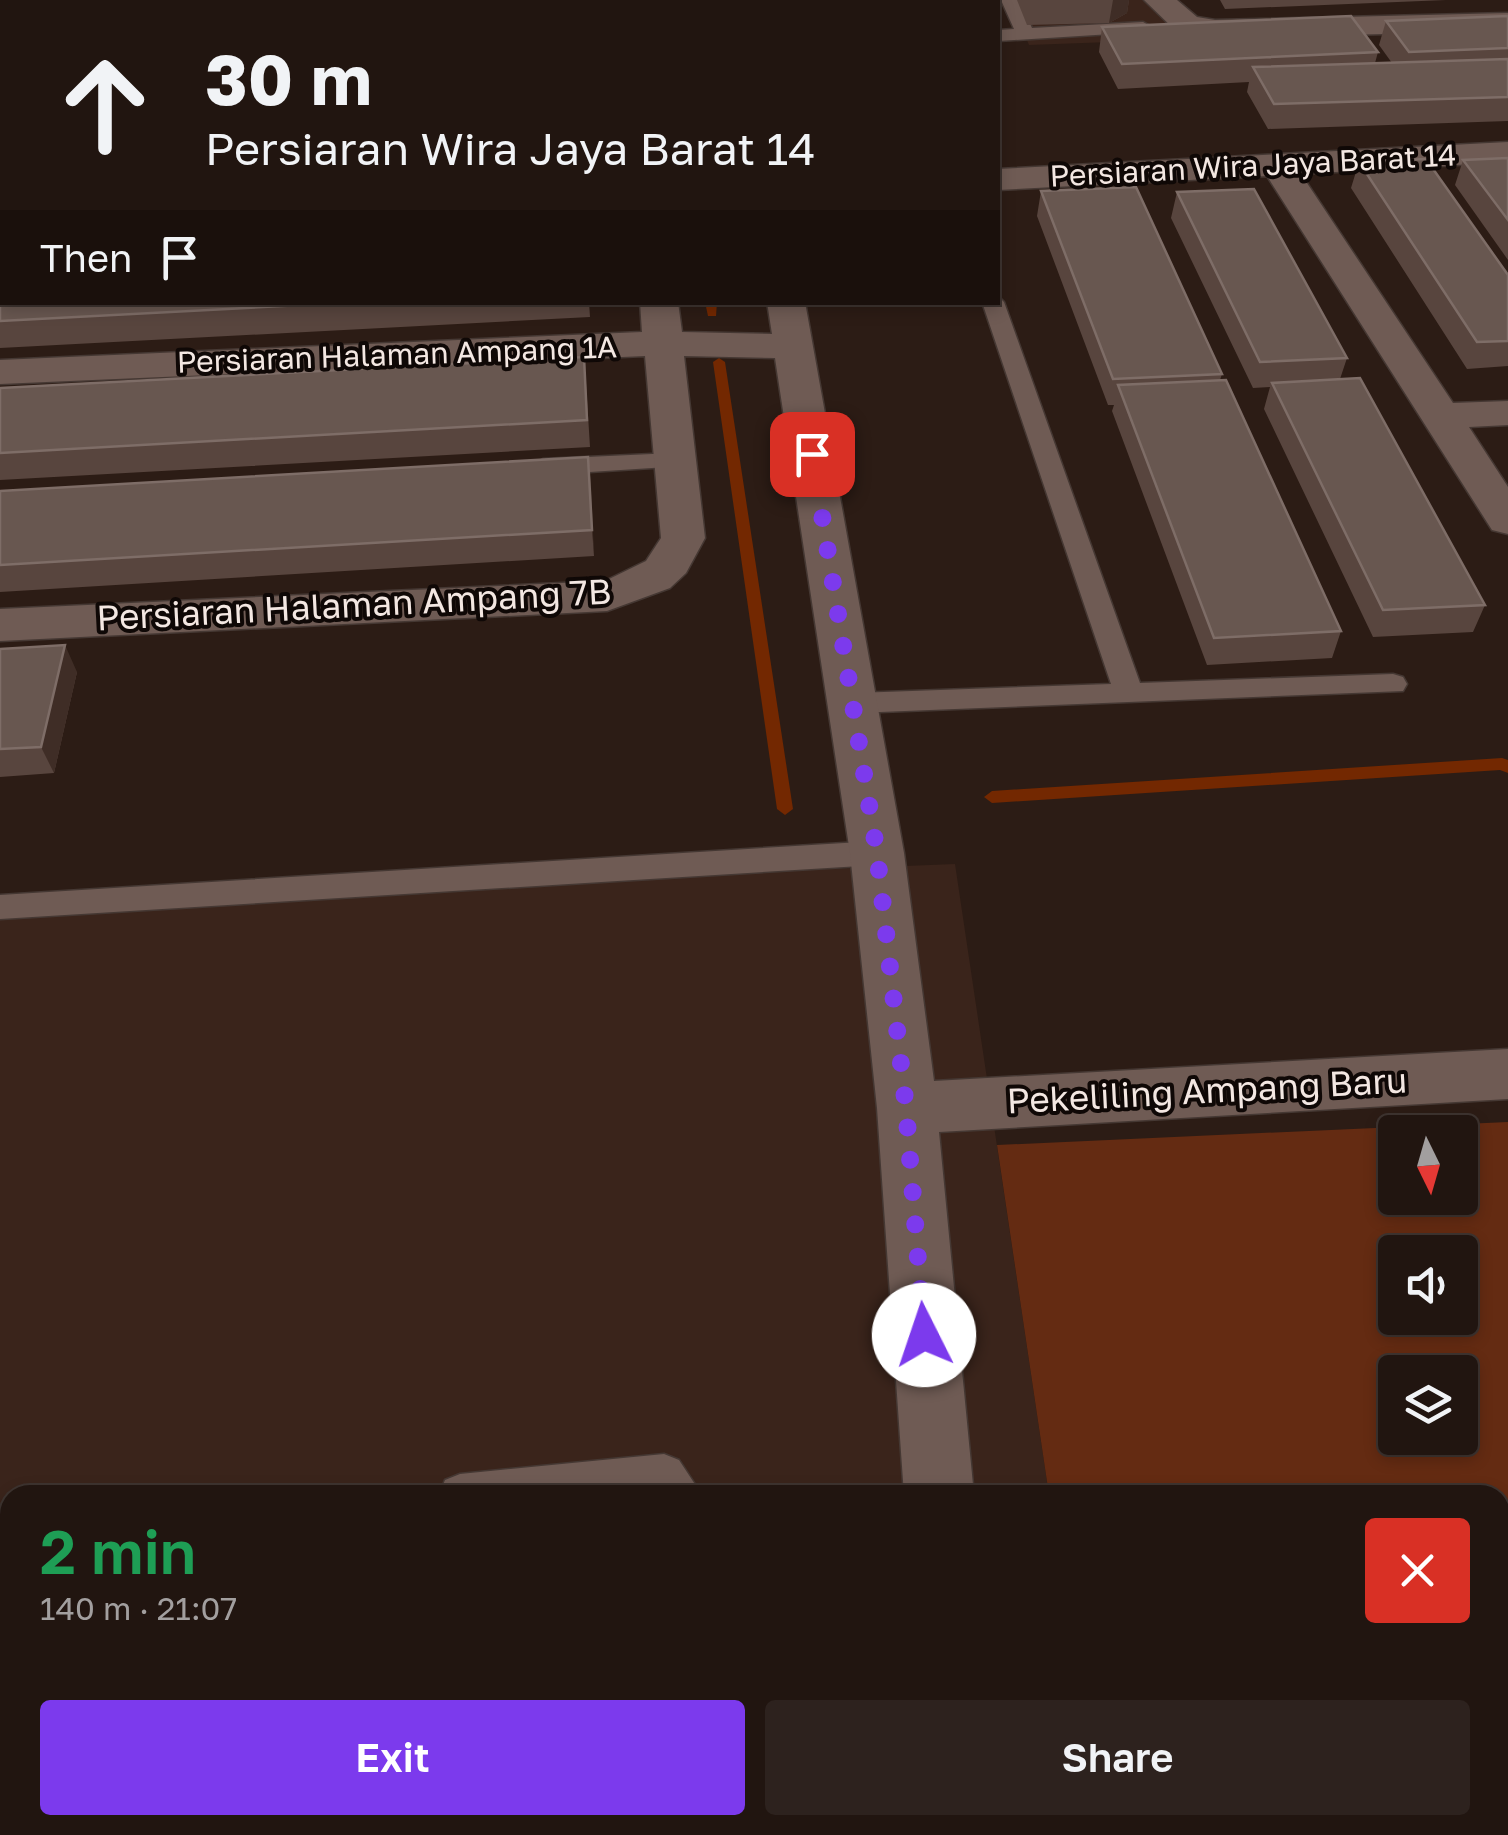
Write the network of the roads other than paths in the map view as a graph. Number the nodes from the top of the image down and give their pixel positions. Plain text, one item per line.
1 (1010, 0) edge
2 (1159, 0) edge
3 (1508, 22) edge
4 (1188, 25) junction
5 (1025, 34) junction
6 (1000, 35) edge
7 (1508, 152) edge
8 (1278, 165) junction
9 (1000, 180) edge
10 (994, 305) edge
11 (660, 323) edge
12 (790, 325) edge
13 (0, 372) edge
14 (1508, 412) edge
15 (1442, 416) junction
16 (674, 461) junction
17 (515, 469) edge
18 (1508, 520) edge
19 (0, 625) edge
20 (1393, 684) dead end
21 (1128, 691) junction
22 (854, 704) junction
23 (877, 853) junction
24 (0, 907) edge
25 (1508, 1074) edge
26 (906, 1108) junction
27 (557, 1485) edge
28 (672, 1485) edge
29 (939, 1485) edge

1 - 5 lane
2 - 4 street
3 - 4 street
4 - 5 lane
5 - 6 lane
7 - 8 street, Persiaran Wira Jaya Barat 14
8 - 9 street, Persiaran Wira Jaya Barat 14
8 - 15 street
10 - 21 lane
11 - 12 street, Persiaran Halaman Ampang 1A
11 - 13 street, Persiaran Halaman Ampang 1A
11 - 16 street
12 - 22 street
14 - 15 street
15 - 18 street
16 - 17 lane
16 - 19 street, Persiaran Halaman Ampang 7B
20 - 21 lane
21 - 22 lane
22 - 23 street
23 - 24 lane
23 - 26 street
25 - 26 street, Pekeliling Ampang Baru
26 - 29 street
27 - 28 lane

